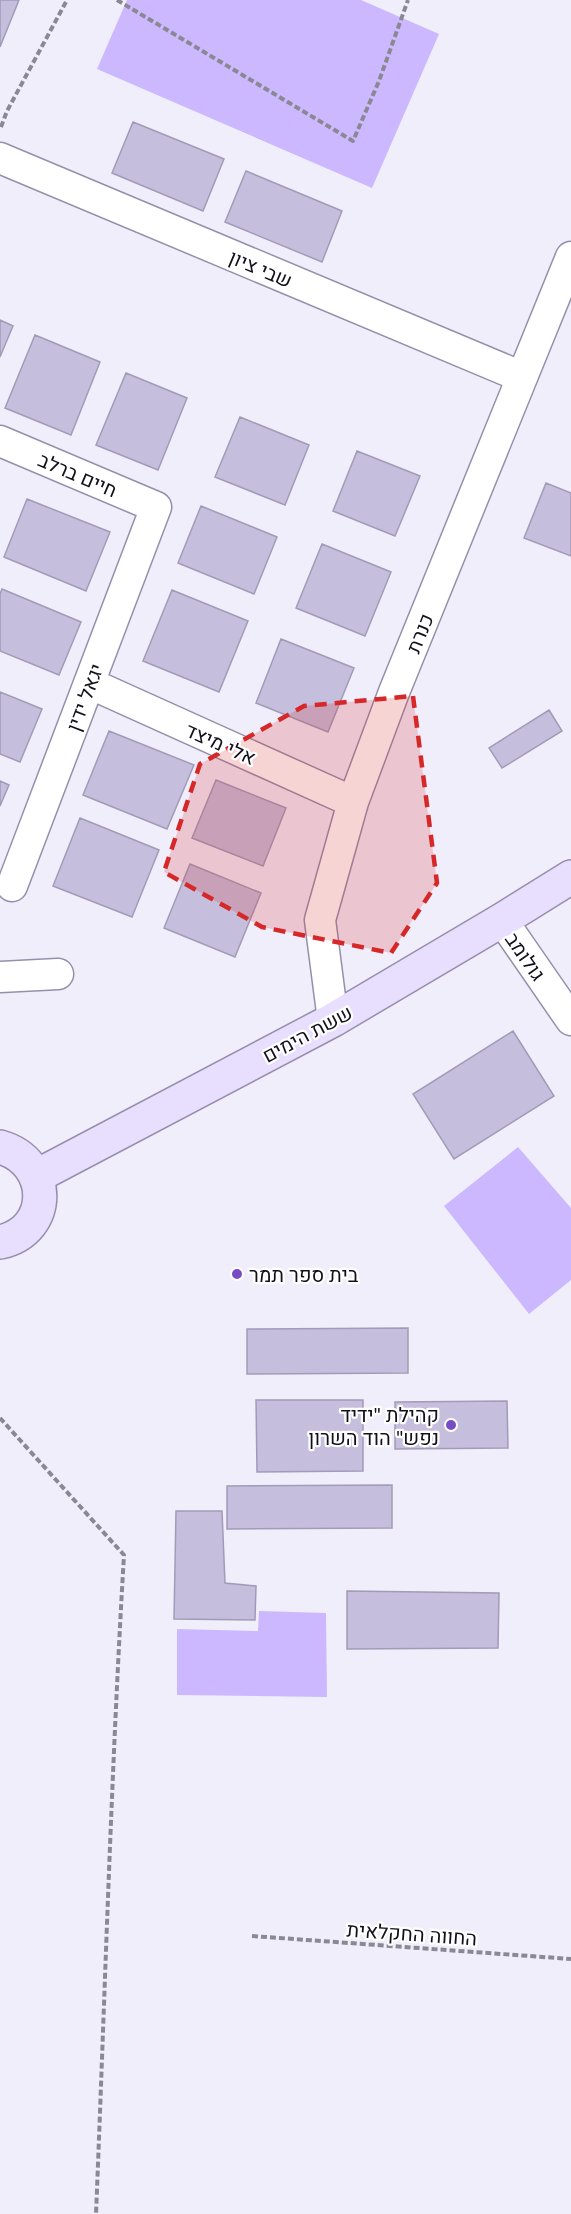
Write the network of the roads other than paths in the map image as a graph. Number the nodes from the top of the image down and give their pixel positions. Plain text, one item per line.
1 (0, 158) edge
2 (571, 257) edge
3 (522, 377) junction
4 (0, 441) edge
5 (156, 507) joint
6 (89, 683) junction
7 (353, 802) junction
8 (571, 877) edge
9 (12, 886) dead end
10 (502, 921) junction
11 (58, 974) dead end
12 (0, 976) edge
13 (333, 1020) junction
14 (571, 1020) edge
15 (0, 1147) edge
16 (37, 1176) junction
17 (0, 1242) edge

1 - 3 street, שבי ציון
2 - 3 street, כנרת
3 - 7 street, כנרת
4 - 5 street, חיים ברלב
5 - 6 street, יגאל ידין
6 - 7 street, אלי מיצד
6 - 9 street, יגאל ידין
7 - 13 street, כנרת
8 - 10 street, ששת הימים
10 - 13 street, ששת הימים
10 - 14 street, גולומב
11 - 12 street
13 - 16 street, ששת הימים
15 - 16 street
16 - 17 street

